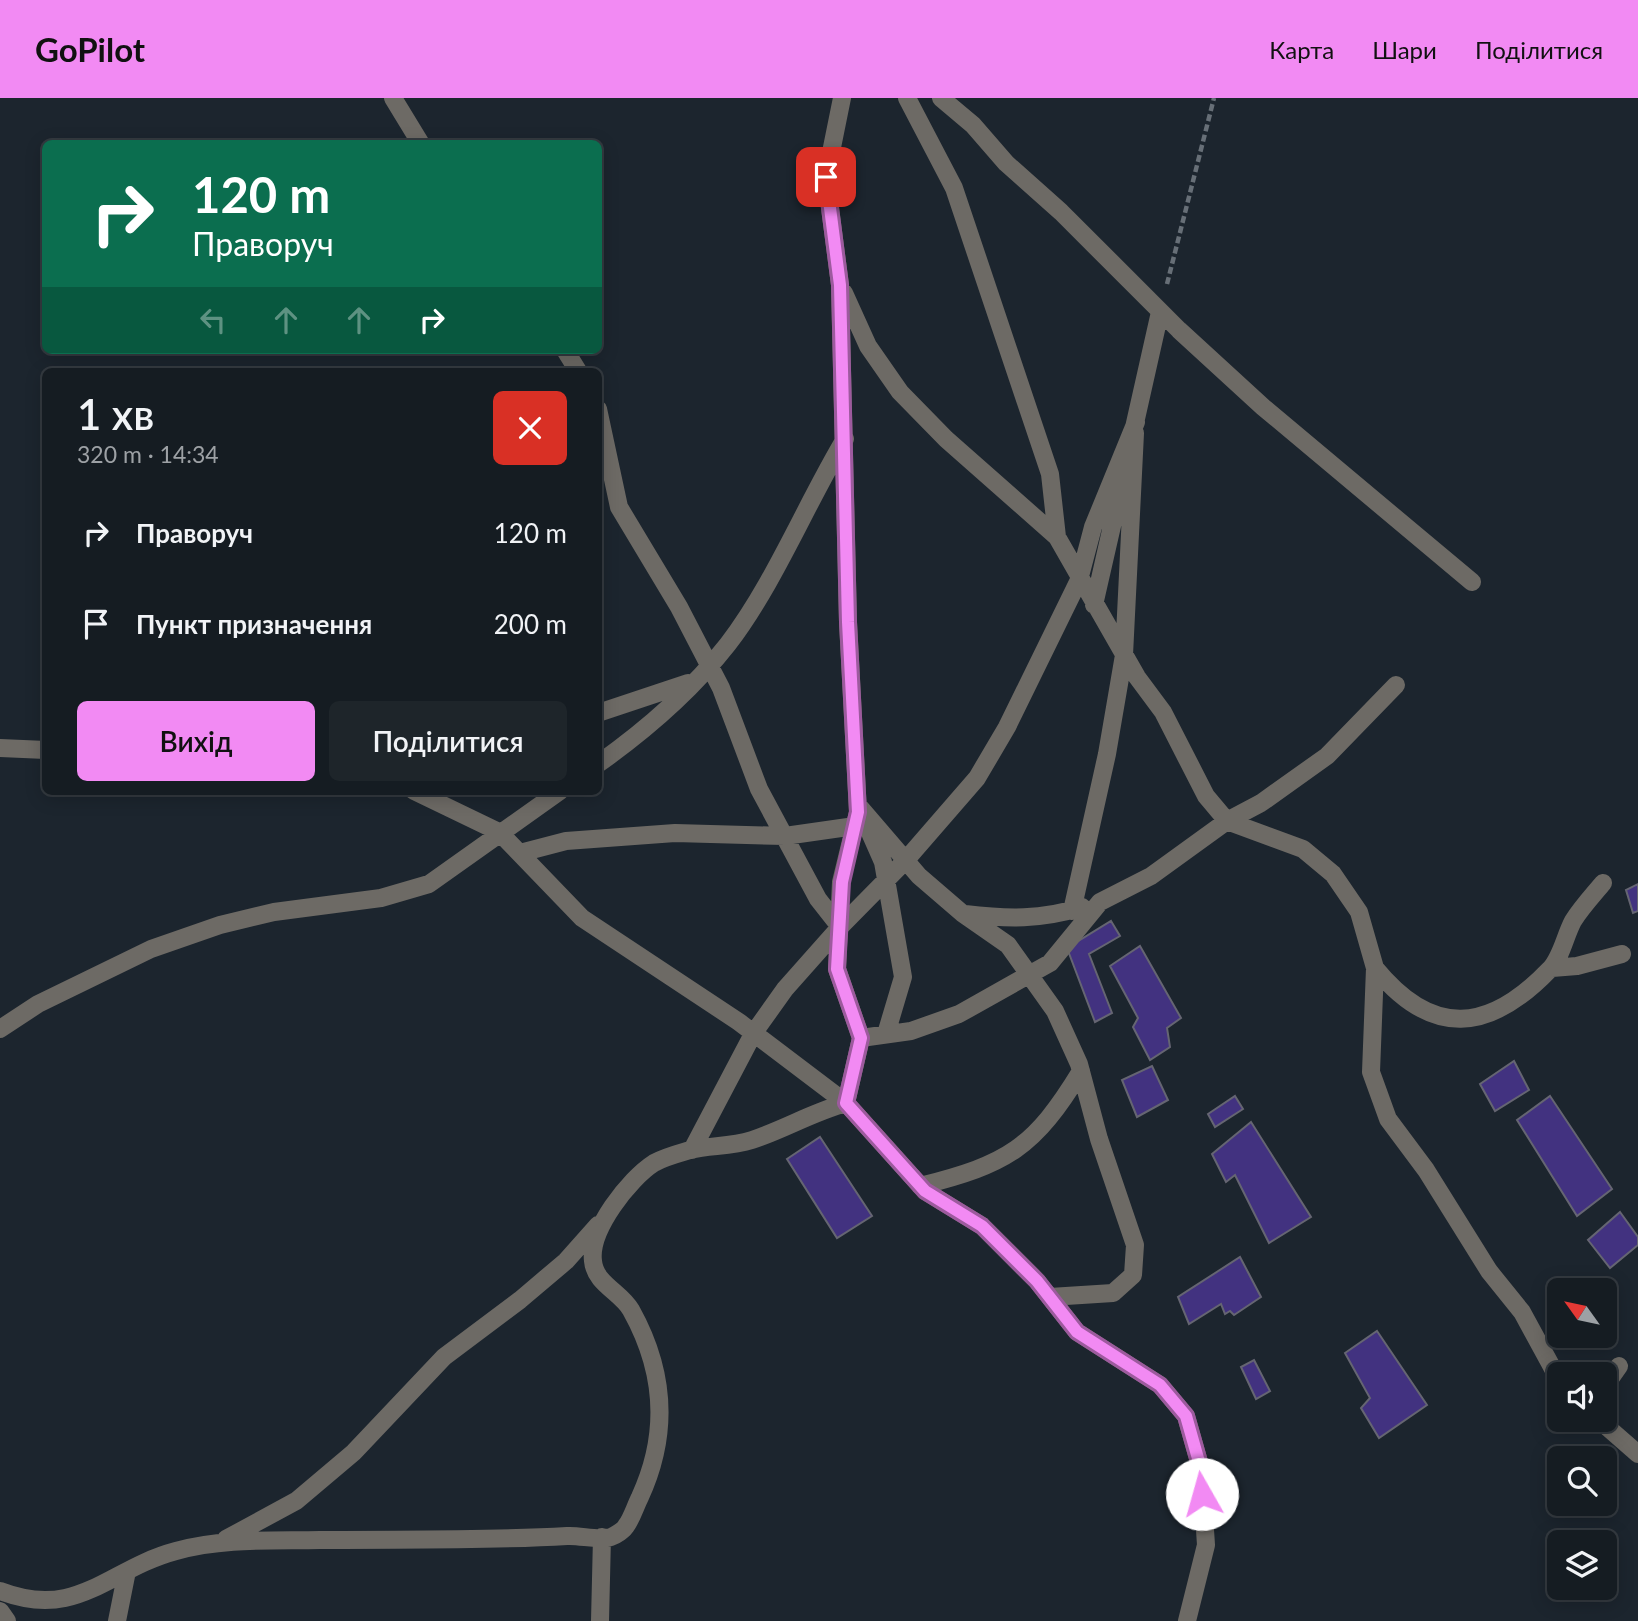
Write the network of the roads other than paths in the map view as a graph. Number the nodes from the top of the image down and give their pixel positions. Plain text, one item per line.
1 (393, 98) edge
2 (842, 98) edge
3 (907, 98) edge
4 (941, 98) edge
5 (419, 140) edge
6 (840, 285) junction
7 (1160, 312) junction
8 (1136, 422) junction
9 (602, 428) edge
10 (845, 438) junction
11 (1057, 537) junction
12 (1079, 580) junction
13 (1472, 582) dead end
14 (1094, 606) junction
15 (1124, 655) junction
16 (709, 665) junction
17 (696, 679) junction
18 (1396, 685) dead end
19 (602, 712) edge
20 (0, 748) edge
21 (42, 750) edge
22 (602, 761) edge
23 (422, 795) edge
24 (554, 795) edge
25 (858, 805) junction
26 (1227, 821) junction
27 (855, 826) junction
28 (499, 832) junction
29 (785, 836) junction
30 (520, 853) junction
31 (905, 861) junction
32 (886, 880) junction
33 (1603, 883) dead end
34 (1100, 902) junction
35 (1072, 911) junction
36 (962, 913) junction
37 (840, 927) junction
38 (1622, 954) dead end
39 (1375, 968) junction
40 (1552, 968) junction
41 (1029, 974) junction
42 (0, 1029) edge
43 (753, 1034) junction
44 (886, 1034) junction
45 (861, 1038) junction
46 (1081, 1071) junction
47 (846, 1103) junction
48 (692, 1150) junction
49 (920, 1186) junction
50 (601, 1222) junction
51 (1050, 1297) junction
52 (1549, 1362) edge
53 (1619, 1366) dead end
54 (1617, 1369) edge
55 (1613, 1432) edge
56 (1638, 1454) edge
57 (602, 1537) junction
58 (223, 1541) junction
59 (127, 1571) junction
60 (0, 1591) edge
61 (0, 1611) edge
62 (7, 1621) edge
63 (117, 1621) edge
64 (600, 1621) edge
65 (1187, 1621) edge

1 - 5 street
2 - 6 street
3 - 11 street
4 - 7 street
6 - 10 street
6 - 11 street
7 - 8 street
7 - 13 street
8 - 12 street
8 - 14 street
8 - 15 street
9 - 16 street
10 - 16 street
10 - 25 street
11 - 12 street
12 - 14 street
12 - 31 street
14 - 15 street
15 - 26 street
15 - 35 street
16 - 17 street
16 - 29 street
17 - 19 street
17 - 22 street
18 - 26 street
20 - 21 street
23 - 28 street
24 - 28 street
25 - 27 street
25 - 31 street
25 - 32 street
26 - 34 street
26 - 39 street
27 - 29 street
27 - 37 street
28 - 30 street
28 - 42 street
29 - 30 street
29 - 37 street
30 - 43 street
31 - 32 street
31 - 36 street
32 - 37 street
32 - 44 street
33 - 40 street
34 - 35 street
34 - 41 street
35 - 36 street
36 - 41 street
37 - 43 street
37 - 45 street
38 - 40 street
39 - 40 street
39 - 52 street
41 - 44 street
41 - 46 street
43 - 47 street
43 - 48 street
44 - 45 street
45 - 47 street
46 - 49 street
46 - 51 street
47 - 48 street
47 - 49 street
48 - 50 street
49 - 51 street
50 - 57 street
50 - 58 street
51 - 65 street
53 - 54 street
55 - 56 street
57 - 58 street
57 - 64 street
58 - 59 street
59 - 60 street
59 - 63 street
61 - 62 street

